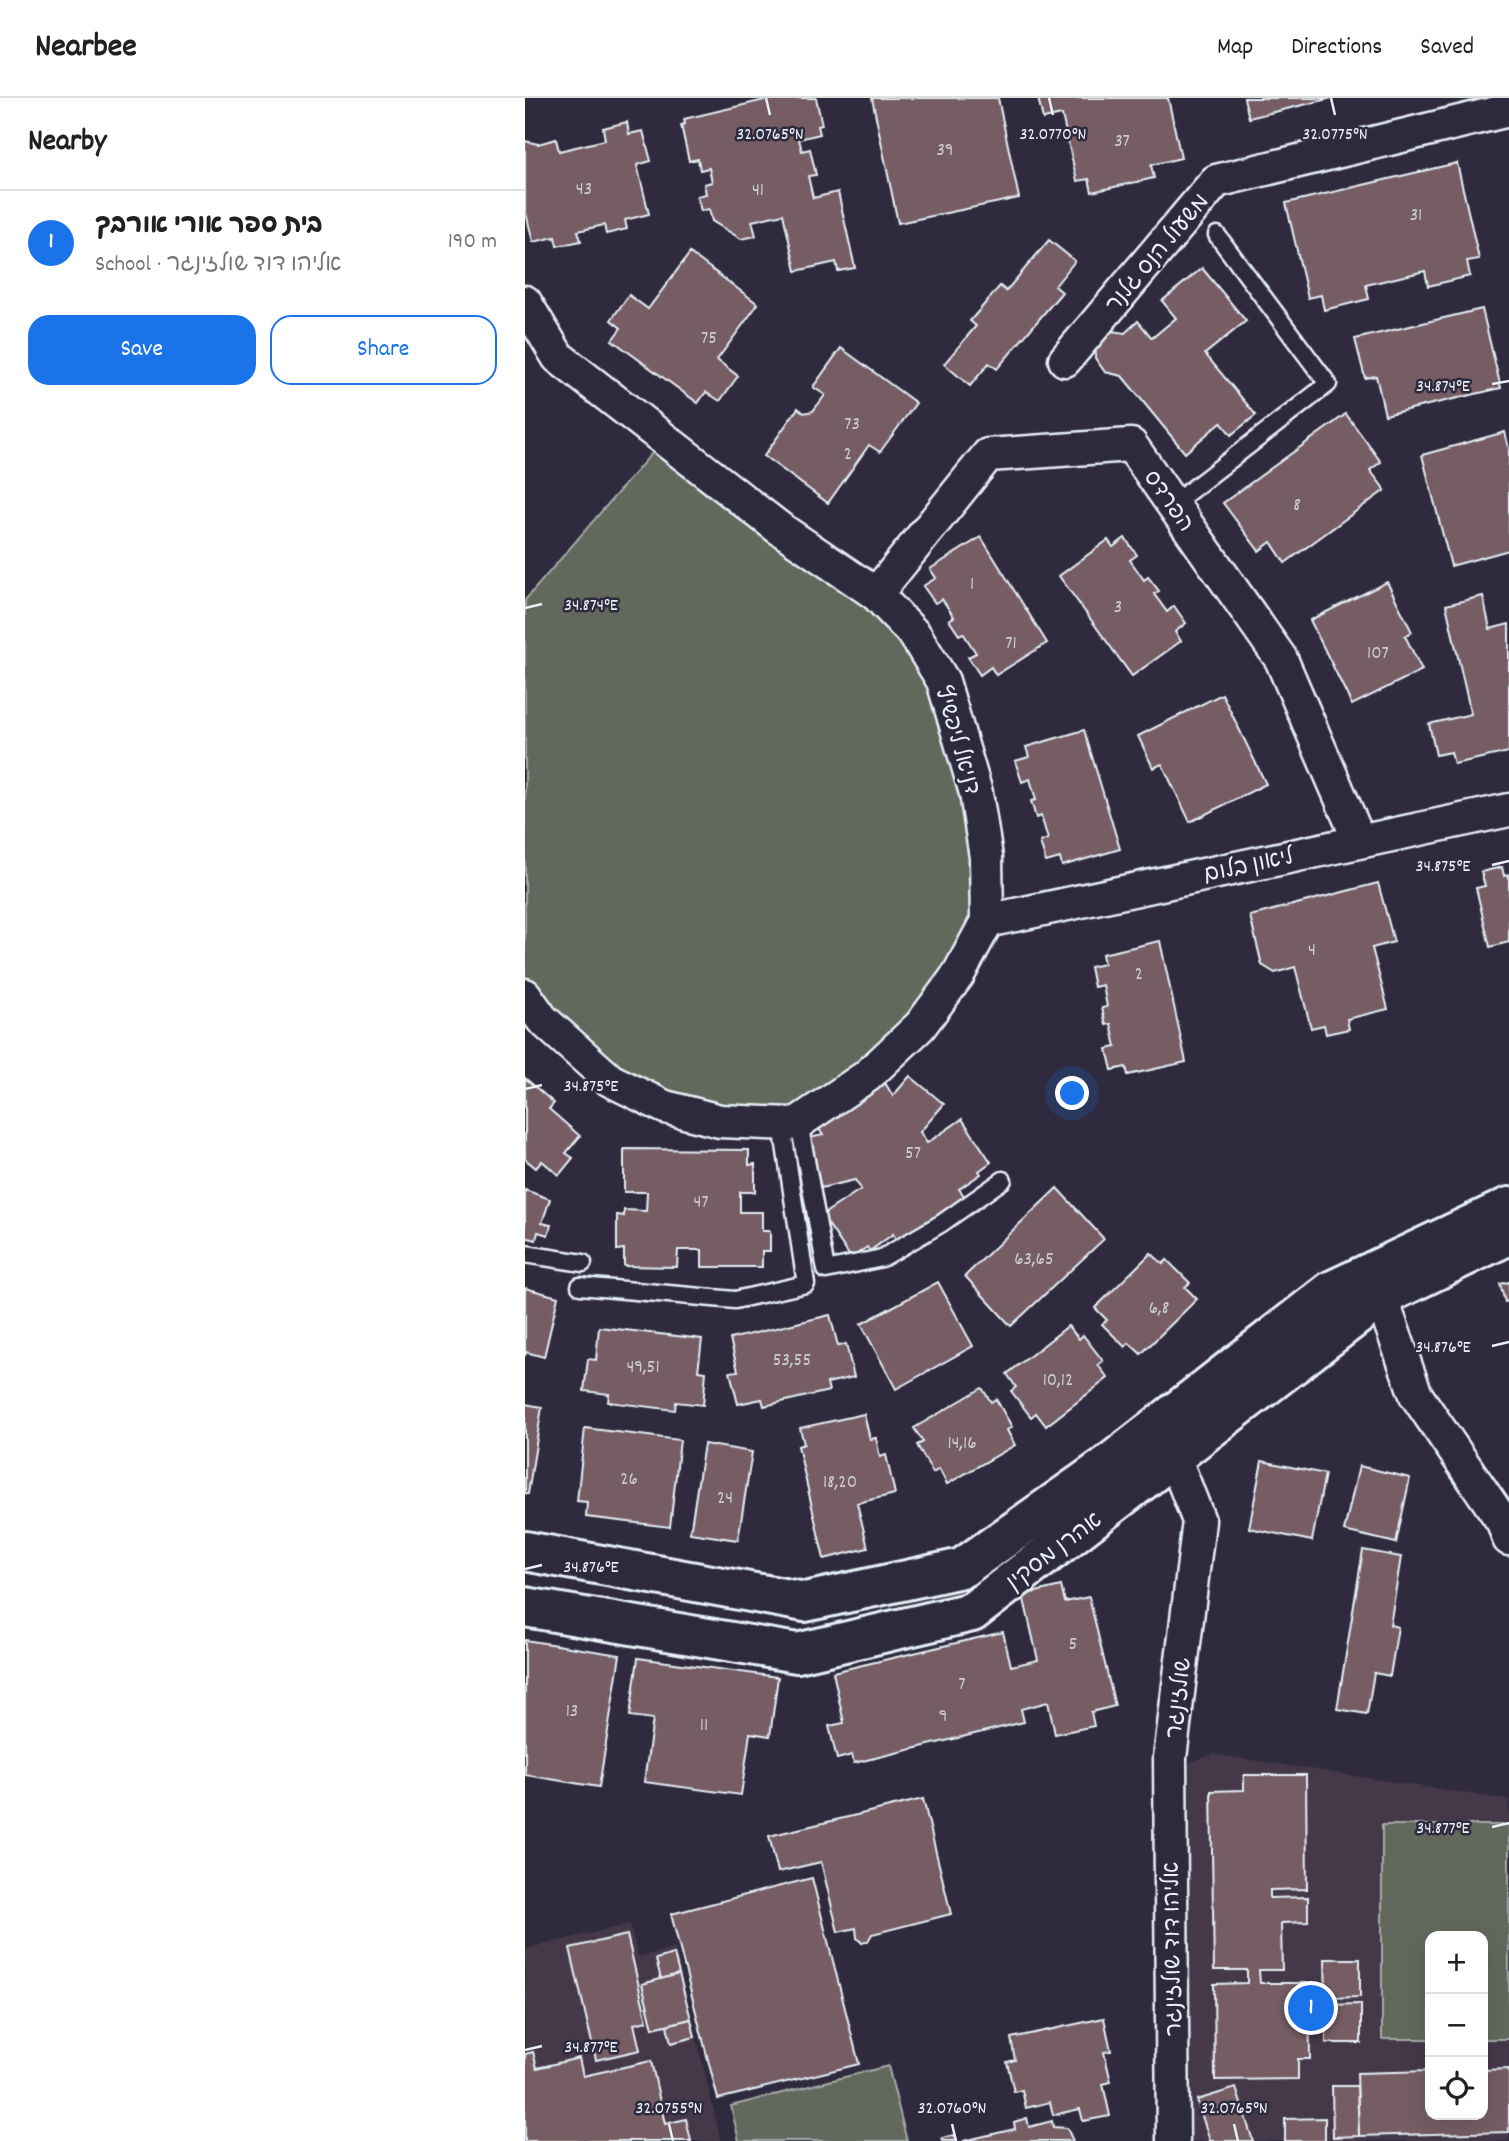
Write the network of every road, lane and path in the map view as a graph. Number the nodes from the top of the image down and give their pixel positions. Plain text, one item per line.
1 (1509, 110) edge
2 (1217, 234) dead end
3 (525, 302) edge
4 (1065, 360) dead end
5 (1173, 504) junction
6 (876, 594) junction
7 (1509, 810) edge
8 (1359, 840) junction
9 (987, 921) junction
10 (525, 995) edge
11 (790, 1124) junction
12 (1003, 1180) dead end
13 (1509, 1207) edge
14 (1509, 1235) edge
15 (525, 1254) edge
16 (583, 1263) dead end
17 (580, 1286) dead end
18 (1381, 1297) junction
19 (1174, 1457) junction
20 (1509, 1539) edge
21 (525, 1551) edge
22 (525, 1607) edge
23 (1170, 1758) joint
24 (1173, 2141) edge

1 - 4 street, משעול הנס גלנר
2 - 5 lane
3 - 6 street, דניאל ליפשיץ
5 - 6 street, הפרדס
5 - 8 street, הפרדס
6 - 9 street, דניאל ליפשיץ
7 - 8 street, ליאון בלום
8 - 9 street, ליאון בלום
9 - 11 street, דניאל ליפשיץ
10 - 11 street
11 - 12 lane
11 - 17 lane
13 - 21 street, אהרן מסקין
14 - 18 street, אהרן מסקין
15 - 16 lane
18 - 19 street, אהרן מסקין
18 - 20 street
19 - 22 street, אהרן מסקין
19 - 23 street, שולזינגר
23 - 24 street, אליהו דוד שולזינגר

